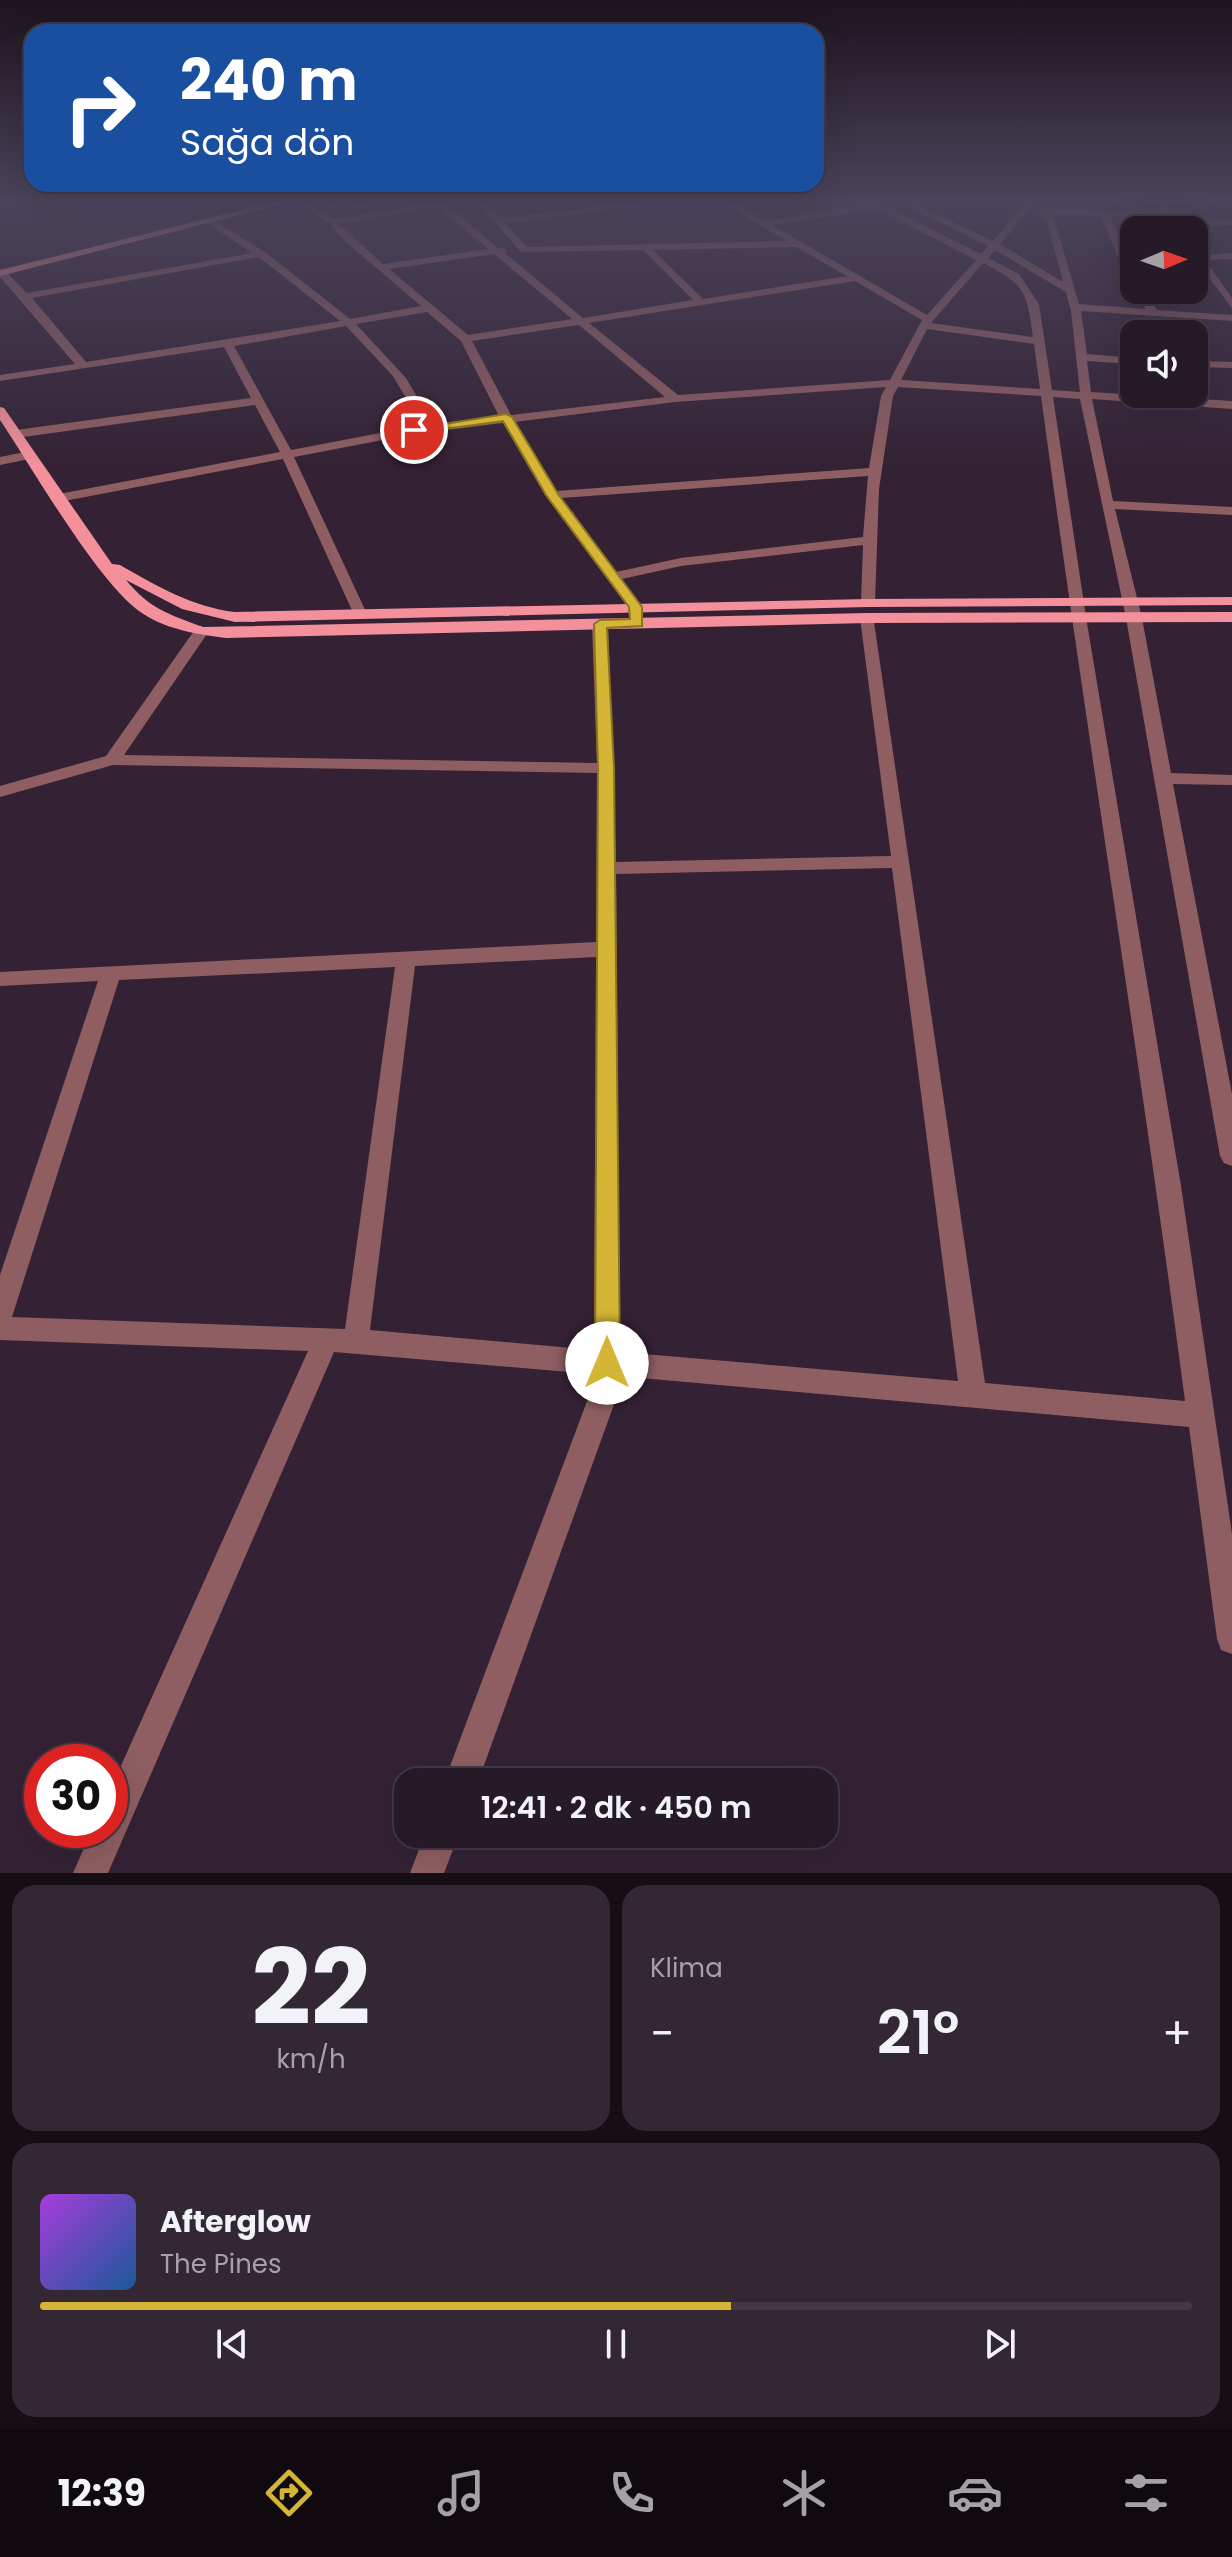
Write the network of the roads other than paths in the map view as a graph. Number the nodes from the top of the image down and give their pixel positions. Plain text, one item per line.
1 (19, 289) edge
2 (62, 289) edge
3 (306, 289) edge
4 (408, 289) edge
5 (544, 289) edge
6 (687, 289) edge
7 (778, 289) edge
8 (874, 289) edge
9 (955, 289) edge
10 (1025, 289) edge
11 (1070, 290) edge
12 (25, 296) junction
13 (699, 301) junction
14 (1148, 304) edge
15 (1075, 307) junction
16 (430, 308) junction
17 (1154, 313) junction
18 (1232, 318) edge
19 (581, 319) junction
20 (926, 322) junction
21 (348, 323) junction
22 (466, 339) junction
23 (1039, 341) junction
24 (227, 343) junction
25 (1082, 357) junction
26 (1120, 360) edge
27 (1208, 364) edge
28 (1232, 365) edge
29 (83, 366) junction
30 (0, 378) edge
31 (893, 383) junction
32 (1046, 395) junction
33 (1086, 396) junction
34 (675, 399) junction
35 (258, 401) junction
36 (1232, 405) edge
37 (0, 411) edge
38 (506, 417) junction
39 (429, 428) junction
40 (16, 434) junction
41 (287, 454) junction
42 (30, 455) junction
43 (0, 461) edge
44 (874, 472) junction
45 (552, 495) junction
46 (59, 498) junction
47 (1107, 505) junction
48 (1232, 511) edge
49 (870, 540) junction
50 (101, 560) junction
51 (613, 577) junction
52 (1232, 601) edge
53 (1077, 609) junction
54 (868, 610) junction
55 (1132, 610) junction
56 (360, 614) junction
57 (636, 615) junction
58 (1232, 617) edge
59 (600, 624) junction
60 (201, 631) junction
61 (112, 760) junction
62 (606, 768) junction
63 (1164, 778) junction
64 (1232, 780) edge
65 (0, 792) edge
66 (900, 862) junction
67 (606, 868) junction
68 (606, 949) junction
69 (406, 959) junction
70 (111, 974) junction
71 (0, 979) edge
72 (1232, 1156) edge
73 (0, 1314) edge
74 (0, 1328) edge
75 (341, 1341) junction
76 (607, 1363) junction
77 (973, 1395) junction
78 (1201, 1415) junction
79 (1232, 1639) edge
80 (466, 1768) edge
81 (128, 1791) edge
82 (101, 1848) edge
83 (437, 1848) edge
84 (90, 1873) edge
85 (427, 1873) edge

1 - 12 street
2 - 12 street
3 - 21 street
4 - 16 street
5 - 19 street
6 - 13 street
7 - 13 street
8 - 20 street
9 - 20 street
10 - 23 street
11 - 15 street
12 - 29 street
13 - 19 street
14 - 17 street
15 - 17 street
15 - 25 street
16 - 21 street
16 - 22 street
17 - 18 street
19 - 22 street
19 - 34 street
20 - 23 street
20 - 31 street
21 - 24 street
21 - 39 street
22 - 38 street
23 - 32 street
24 - 29 street
24 - 35 street
25 - 26 street
25 - 33 street
27 - 28 street
29 - 30 street
31 - 32 street
31 - 34 street
31 - 44 street
32 - 33 street
32 - 53 street
33 - 36 street
33 - 47 street
34 - 38 street
35 - 40 street
35 - 41 street
37 - 40 main road
38 - 39 street
38 - 45 street
39 - 41 street
40 - 42 main road
41 - 46 street
41 - 56 street
42 - 43 street
42 - 46 main road
44 - 45 street
44 - 49 street
45 - 51 street
46 - 50 main road
47 - 48 street
47 - 55 street
49 - 51 street
49 - 54 street
50 - 56 main road
50 - 60 main road
51 - 57 street
52 - 55 main road
53 - 54 main road
53 - 55 main road
53 - 78 street
54 - 57 main road
54 - 66 street
55 - 58 main road
55 - 63 street
56 - 57 main road
57 - 59 main road
59 - 60 main road
59 - 62 street
60 - 61 street
61 - 62 street
61 - 65 street
62 - 67 street
63 - 64 street
63 - 72 street
66 - 67 street
66 - 77 street
67 - 68 street
68 - 69 street
68 - 76 street
69 - 70 street
69 - 75 street
70 - 71 street
70 - 73 street
74 - 75 street
75 - 76 street
75 - 81 street
76 - 77 street
76 - 80 street
77 - 78 street
78 - 79 street
82 - 84 street
83 - 85 street

